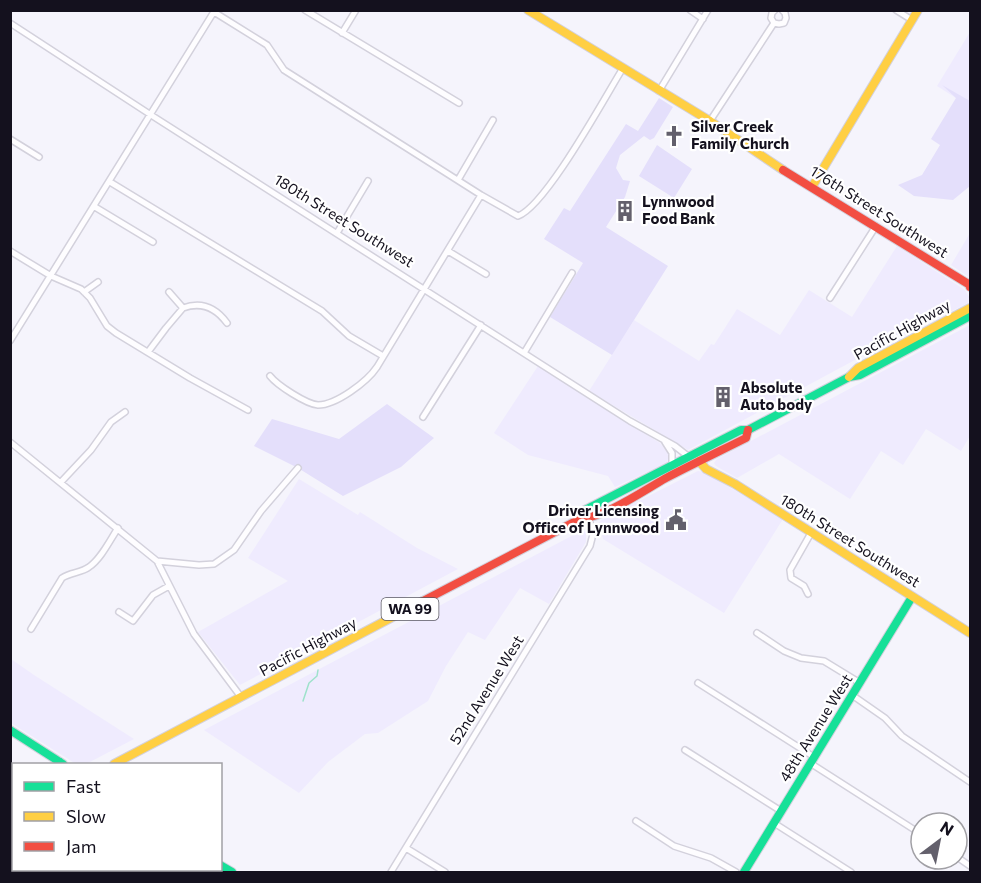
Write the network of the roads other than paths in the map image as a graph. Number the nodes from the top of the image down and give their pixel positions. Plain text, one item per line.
1 (305, 10) edge
2 (356, 10) edge
3 (528, 10) edge
4 (690, 10) edge
5 (708, 10) edge
6 (775, 10) edge
7 (782, 10) edge
8 (896, 10) edge
9 (918, 10) edge
10 (215, 11) edge
11 (703, 19) junction
12 (912, 20) junction
13 (774, 22) junction
14 (10, 23) edge
15 (342, 33) junction
16 (623, 68) junction
17 (659, 90) junction
18 (459, 103) dead end
19 (151, 115) junction
20 (493, 120) dead end
21 (710, 121) junction
22 (10, 139) edge
23 (39, 157) dead end
24 (458, 180) junction
25 (368, 181) dead end
26 (110, 182) junction
27 (812, 187) junction
28 (481, 195) junction
29 (95, 207) junction
30 (876, 226) junction
31 (338, 233) junction
32 (153, 242) dead end
33 (10, 251) edge
34 (448, 251) junction
35 (572, 273) dead end
36 (486, 274) dead end
37 (51, 276) junction
38 (98, 282) dead end
39 (970, 286) edge
40 (424, 288) junction
41 (84, 292) junction
42 (169, 292) dead end
43 (830, 298) dead end
44 (183, 308) junction
45 (970, 308) edge
46 (970, 316) edge
47 (227, 323) dead end
48 (481, 326) junction
49 (10, 341) edge
50 (897, 348) junction
51 (148, 352) junction
52 (524, 353) junction
53 (383, 356) junction
54 (872, 369) junction
55 (270, 376) dead end
56 (849, 377) junction
57 (248, 410) dead end
58 (125, 412) dead end
59 (423, 417) dead end
60 (748, 430) junction
61 (664, 441) junction
62 (10, 442) edge
63 (716, 443) junction
64 (711, 456) junction
65 (689, 457) junction
66 (699, 461) junction
67 (672, 466) junction
68 (298, 468) dead end
69 (714, 473) junction
70 (61, 482) junction
71 (658, 483) junction
72 (599, 503) junction
73 (589, 519) junction
74 (578, 520) junction
75 (118, 528) junction
76 (811, 533) junction
77 (157, 561) junction
78 (169, 586) junction
79 (808, 594) dead end
80 (912, 597) junction
81 (119, 612) dead end
82 (32, 629) dead end
83 (757, 633) dead end
84 (970, 633) edge
85 (698, 683) dead end
86 (860, 683) junction
87 (852, 695) junction
88 (241, 697) junction
89 (10, 730) edge
90 (685, 750) dead end
91 (812, 760) junction
92 (60, 763) edge
93 (118, 763) edge
94 (970, 782) edge
95 (781, 811) junction
96 (636, 821) dead end
97 (774, 823) junction
98 (909, 826) edge
99 (406, 848) junction
100 (391, 873) edge
101 (445, 873) edge
102 (736, 873) edge
103 (744, 873) edge
104 (851, 873) edge

1 - 15 street
2 - 15 street
3 - 16 main road, 176th Street Southwest
4 - 11 street
5 - 11 street
6 - 13 street
7 - 13 street
8 - 12 street
9 - 12 main road
10 - 19 street
10 - 24 street
11 - 17 street
12 - 27 main road
13 - 21 street
14 - 19 street, 180th Street Southwest
15 - 18 street
16 - 17 main road, 176th Street Southwest
16 - 28 street
17 - 21 main road, 176th Street Southwest
19 - 26 street
19 - 31 street, 180th Street Southwest
20 - 24 street
21 - 27 main road, 176th Street Southwest
22 - 23 street
24 - 28 street
25 - 31 street
26 - 29 street
26 - 53 street
27 - 30 main road, 176th Street Southwest
28 - 34 street
29 - 32 street
29 - 37 street
30 - 39 main road, 176th Street Southwest
30 - 43 street
31 - 40 street, 180th Street Southwest
33 - 37 street
34 - 36 street
34 - 40 street
35 - 52 street
37 - 41 street
37 - 49 street
38 - 41 street
40 - 48 street, 180th Street Southwest
40 - 53 street
41 - 51 street
42 - 44 street
44 - 47 street
44 - 51 street
45 - 50 main road, Pacific Highway / WA 99
46 - 54 main road, Pacific Highway / WA 99
48 - 52 street, 180th Street Southwest
48 - 59 street
50 - 54 main road
50 - 56 main road, Pacific Highway / WA 99
51 - 57 street
52 - 61 street, 180th Street Southwest
53 - 55 street
54 - 56 main road, Pacific Highway / WA 99
56 - 60 main road, Pacific Highway / WA 99
58 - 70 street
60 - 63 main road, Pacific Highway / WA 99
60 - 64 main road, Pacific Highway / WA 99
61 - 65 street, 180th Street Southwest
61 - 67 street
62 - 70 street
63 - 65 main road, Pacific Highway / WA 99
63 - 66 main road
64 - 66 main road, Pacific Highway / WA 99
64 - 69 main road
65 - 67 main road, Pacific Highway / WA 99
65 - 71 main road
66 - 69 main road, 180th Street Southwest
66 - 71 main road, Pacific Highway / WA 99
67 - 72 main road, Pacific Highway / WA 99
68 - 77 street
69 - 76 main road, 180th Street Southwest
70 - 75 street
71 - 73 main road, Pacific Highway / WA 99
72 - 73 main road
72 - 74 main road, Pacific Highway / WA 99
73 - 74 main road, Pacific Highway / WA 99
73 - 99 street, 52nd Avenue West
74 - 88 main road, Pacific Highway / WA 99
75 - 77 street
75 - 82 street
76 - 79 street
76 - 80 main road, 180th Street Southwest
77 - 78 street
78 - 81 street
78 - 88 street
80 - 84 main road, 180th Street Southwest
80 - 86 main road, 48th Avenue West
83 - 86 street
85 - 91 street
86 - 87 main road, 48th Avenue West
87 - 91 main road, 48th Avenue West
87 - 94 street
88 - 93 main road, Pacific Highway / WA 99
89 - 92 main road
90 - 95 street
91 - 95 main road, 48th Avenue West
91 - 98 street
95 - 97 main road, 48th Avenue West
96 - 102 street
97 - 103 main road, 48th Avenue West
97 - 104 street
99 - 100 street, 52nd Avenue West
99 - 101 street

